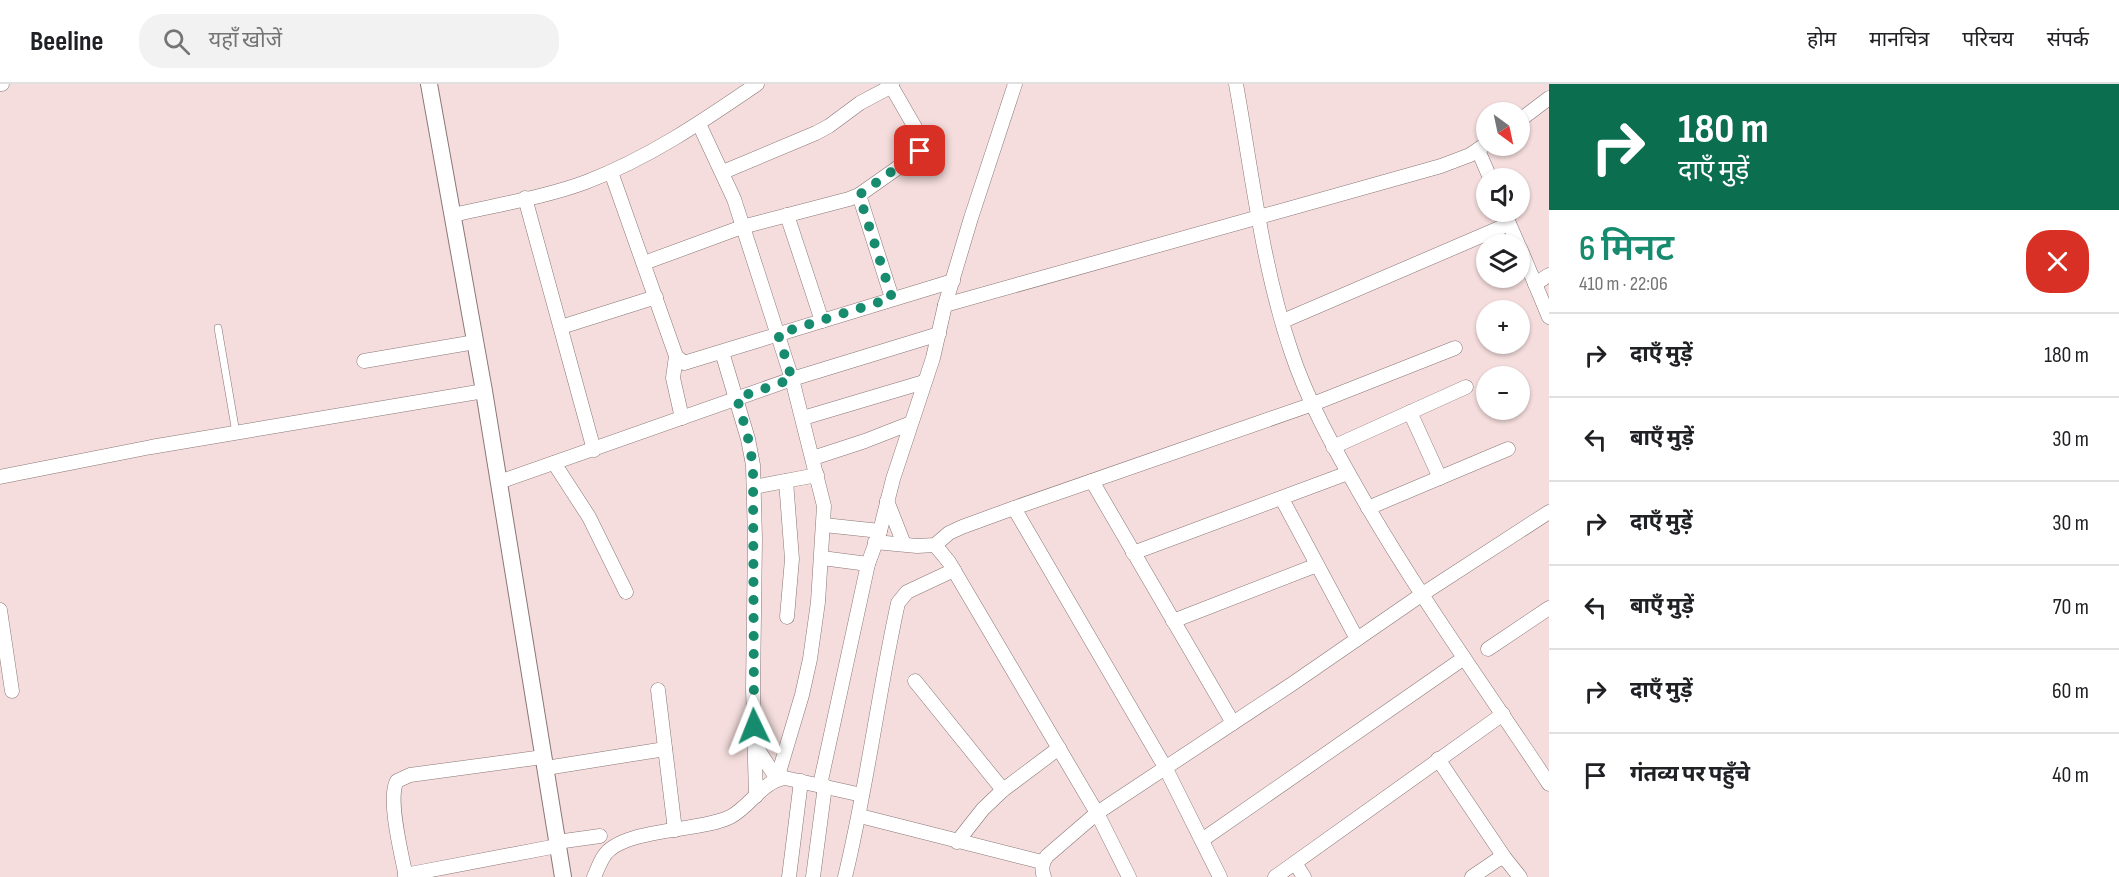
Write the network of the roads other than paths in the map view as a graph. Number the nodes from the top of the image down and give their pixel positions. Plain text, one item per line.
1 (429, 84) edge
2 (757, 84) edge
3 (1014, 84) edge
4 (1236, 84) edge
5 (891, 85) edge
6 (1549, 98) edge
7 (1530, 112) edge
8 (699, 124) junction
9 (1476, 150) edge
10 (610, 172) junction
11 (723, 172) junction
12 (859, 195) junction
13 (525, 198) junction
14 (453, 215) junction
15 (787, 215) junction
16 (1260, 217) junction
17 (1498, 222) edge
18 (742, 227) junction
19 (644, 263) junction
20 (1530, 272) edge
21 (1549, 275) edge
22 (953, 281) junction
23 (1535, 284) junction
24 (656, 297) junction
25 (892, 298) junction
26 (945, 305) junction
27 (1549, 317) edge
28 (822, 321) junction
29 (1283, 321) junction
30 (561, 327) junction
31 (218, 328) dead end
32 (778, 334) junction
33 (939, 334) junction
34 (476, 342) junction
35 (1455, 348) dead end
36 (722, 352) junction
37 (676, 356) junction
38 (364, 361) dead end
39 (792, 379) junction
40 (924, 382) junction
41 (1466, 387) dead end
42 (484, 391) junction
43 (737, 398) junction
44 (1312, 404) junction
45 (1410, 412) junction
46 (682, 418) junction
47 (803, 418) junction
48 (910, 423) junction
49 (236, 433) junction
50 (1333, 447) junction
51 (1508, 449) dead end
52 (594, 450) junction
53 (813, 458) junction
54 (554, 463) junction
55 (1348, 473) junction
56 (818, 475) junction
57 (0, 477) edge
58 (1440, 478) junction
59 (786, 481) junction
60 (1092, 481) junction
61 (499, 482) junction
62 (754, 487) junction
63 (1282, 499) junction
64 (887, 501) junction
65 (1014, 508) junction
66 (1368, 508) junction
67 (1549, 512) edge
68 (824, 525) junction
69 (878, 537) junction
70 (904, 544) junction
71 (935, 545) junction
72 (1133, 553) junction
73 (822, 558) junction
74 (868, 564) junction
75 (1317, 565) junction
76 (954, 570) junction
77 (626, 592) dead end
78 (1421, 595) junction
79 (1549, 608) edge
80 (0, 610) edge
81 (787, 617) dead end
82 (1173, 621) junction
83 (1357, 639) junction
84 (1488, 649) dead end
85 (1464, 658) junction
86 (915, 681) dead end
87 (658, 690) dead end
88 (12, 691) dead end
89 (1503, 714) junction
90 (1233, 723) junction
91 (755, 745) junction
92 (1059, 747) junction
93 (665, 749) junction
94 (1438, 759) junction
95 (545, 762) junction
96 (1165, 767) junction
97 (777, 779) junction
98 (801, 781) junction
99 (1549, 784) edge
100 (823, 785) junction
101 (1003, 790) junction
102 (862, 795) junction
103 (756, 796) junction
104 (1097, 813) junction
105 (860, 816) junction
106 (675, 830) junction
107 (600, 836) dead end
108 (1202, 840) junction
109 (957, 842) junction
110 (557, 846) junction
111 (1503, 857) junction
112 (1042, 862) junction
113 (1295, 863) junction
114 (406, 876) edge
115 (562, 877) edge
116 (594, 877) edge
117 (789, 877) edge
118 (813, 877) edge
119 (845, 877) edge
120 (1044, 877) edge
121 (1129, 877) edge
122 (1220, 877) edge
123 (1275, 877) edge
124 (1304, 877) edge
125 (1472, 877) edge
126 (1520, 877) edge

1 - 14 street
2 - 8 street
3 - 22 street
4 - 16 street
5 - 11 street
5 - 12 street
6 - 7 street
8 - 10 street
8 - 11 street
9 - 16 street
10 - 13 street
10 - 19 street
11 - 18 street
12 - 15 street
12 - 25 street
13 - 14 street
13 - 30 street
14 - 34 street
15 - 18 street
15 - 28 street
16 - 26 street
16 - 29 street
17 - 29 street
18 - 19 street
18 - 32 street
19 - 24 street
20 - 23 street
21 - 23 street
22 - 25 street
22 - 26 street
23 - 27 street
24 - 30 street
24 - 37 street
25 - 28 street
26 - 33 street
28 - 32 street
29 - 44 street
30 - 52 street
31 - 49 lane
32 - 36 street
32 - 39 street
33 - 39 street
33 - 40 street
34 - 38 street
34 - 42 street
35 - 44 street
36 - 37 street
36 - 43 street
37 - 46 street
39 - 43 street
39 - 47 street
40 - 47 street
40 - 48 street
41 - 45 street
42 - 49 street
42 - 61 street
43 - 46 street
43 - 62 street
44 - 50 street
44 - 60 street
45 - 50 street
45 - 58 street
46 - 52 street
47 - 53 street
48 - 53 street
48 - 64 street
49 - 57 street
50 - 55 street
51 - 58 street
52 - 54 street
53 - 56 street
54 - 61 street
54 - 77 street
55 - 63 street
55 - 66 street
56 - 59 street
56 - 68 street
58 - 66 street
59 - 62 street
59 - 81 street
60 - 65 street
60 - 72 street
61 - 95 street
62 - 91 street
63 - 72 street
63 - 75 street
64 - 69 street
64 - 70 street
65 - 71 street
65 - 96 street
66 - 78 street
67 - 78 street
68 - 69 street
68 - 73 street
69 - 70 street
69 - 74 street
70 - 71 street
71 - 76 street
72 - 82 street
73 - 74 street
73 - 97 street
74 - 100 street
75 - 82 street
75 - 83 street
76 - 92 street
76 - 102 street
78 - 83 street
78 - 85 street
79 - 84 street
80 - 88 street
82 - 90 street
83 - 90 street
85 - 89 street
85 - 108 street
86 - 101 street
87 - 93 street
89 - 94 street
89 - 99 street
90 - 96 street
91 - 97 street
91 - 103 street
92 - 101 street
92 - 104 street
93 - 95 street
93 - 106 street
94 - 111 street
94 - 113 street
95 - 110 street
95 - 114 street
96 - 104 street
96 - 108 street
97 - 98 street
97 - 103 street
98 - 100 street
98 - 117 street
100 - 102 street
100 - 118 street
101 - 109 street
102 - 105 street
103 - 106 street
104 - 112 street
104 - 121 street
105 - 109 street
105 - 119 street
106 - 116 street
107 - 110 street
108 - 122 street
109 - 112 street
110 - 114 street
110 - 115 street
111 - 125 street
111 - 126 street
112 - 120 street
113 - 123 street
113 - 124 street

